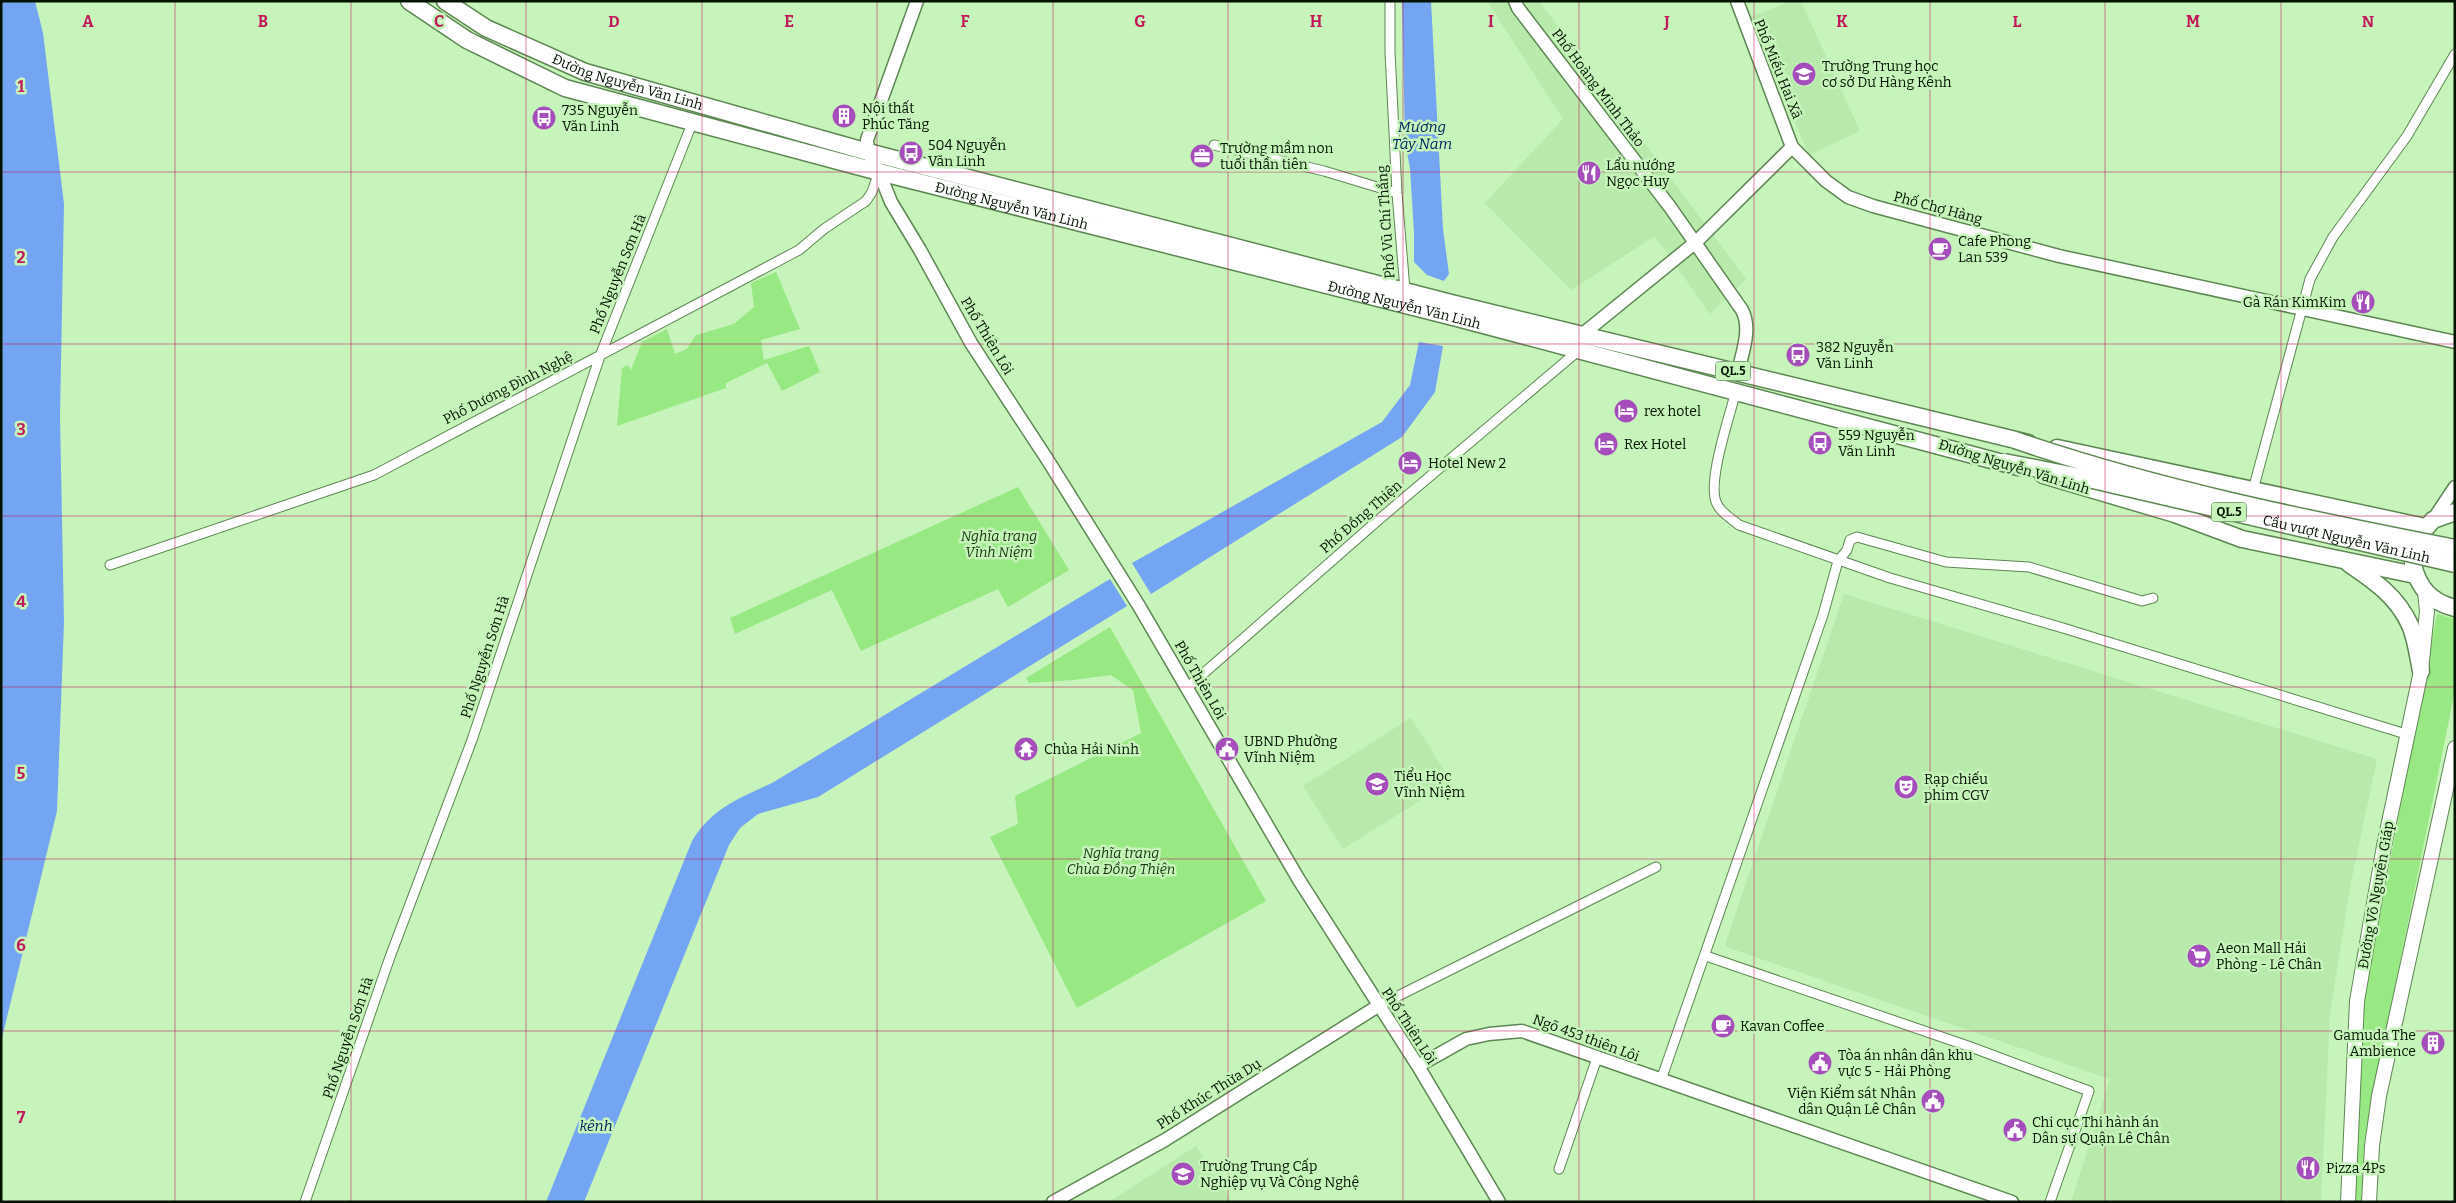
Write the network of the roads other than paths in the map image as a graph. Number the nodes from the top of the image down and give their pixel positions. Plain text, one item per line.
1 (409, 1) edge
2 (445, 1) edge
3 (917, 1) edge
4 (1390, 1) edge
5 (1515, 1) edge
6 (1737, 1) edge
7 (2455, 54) edge
8 (693, 122) junction
9 (1214, 145) dead end
10 (1792, 147) junction
11 (868, 152) junction
12 (879, 172) junction
13 (1397, 194) junction
14 (1696, 242) junction
15 (1405, 290) junction
16 (2302, 308) junction
17 (1454, 310) junction
18 (1584, 333) junction
19 (2455, 342) edge
20 (1578, 351) junction
21 (600, 356) junction
22 (1738, 372) junction
23 (1736, 391) junction
24 (2015, 440) junction
25 (2004, 462) junction
26 (2455, 487) edge
27 (2253, 490) junction
28 (2328, 507) junction
29 (2455, 512) edge
30 (2429, 524) junction
31 (2455, 548) edge
32 (2332, 556) junction
33 (1838, 561) junction
34 (2455, 564) edge
35 (110, 565) dead end
36 (2415, 575) junction
37 (2425, 592) junction
38 (2153, 598) dead end
39 (2455, 608) edge
40 (2421, 670) junction
41 (1187, 688) junction
42 (2409, 734) junction
43 (2455, 748) edge
44 (1656, 866) dead end
45 (1706, 956) junction
46 (1378, 1006) junction
47 (1597, 1058) junction
48 (1418, 1066) junction
49 (1661, 1080) junction
50 (1559, 1169) dead end
51 (305, 1202) edge
52 (1053, 1202) edge
53 (1499, 1202) edge
54 (2012, 1202) edge
55 (2050, 1202) edge
56 (2348, 1202) edge
57 (2369, 1202) edge

1 - 8 highway, Đường Nguyễn Văn Linh / QL.5
2 - 11 highway, Đường Nguyễn Văn Linh / QL.5
3 - 11 street
4 - 13 street, Phố Vũ Chí Thắng
5 - 14 street, Phố Hoàng Minh Thảo
6 - 10 street, Phố Miếu Hai Xã
7 - 16 street
8 - 12 highway, Đường Nguyễn Văn Linh / QL.5
8 - 21 street, Phố Nguyễn Sơn Hà
9 - 13 street
10 - 14 street
10 - 16 street, Phố Chợ Hàng
11 - 12 street, Phố Thiên Lôi
11 - 15 highway, Đường Nguyễn Văn Linh / QL.5
12 - 17 highway, Đường Nguyễn Văn Linh / QL.5
12 - 21 street, Phố Dương Đình Nghệ
12 - 41 street, Phố Thiên Lôi
13 - 15 street, Phố Vũ Chí Thắng
14 - 18 street
14 - 22 street, Phố Hoàng Minh Thảo
15 - 17 highway, Đường Nguyễn Văn Linh / QL.5
16 - 19 street, Phố Chợ Hàng
16 - 27 street
17 - 18 highway, Đường Nguyễn Văn Linh / QL.5
17 - 20 highway, Đường Nguyễn Văn Linh / QL.5
18 - 22 highway, Đường Nguyễn Văn Linh / QL.5
20 - 23 highway, Đường Nguyễn Văn Linh / QL.5
20 - 41 street, Phố Đồng Thiện
21 - 35 street, Phố Dương Đình Nghệ
21 - 51 street, Phố Nguyễn Sơn Hà
22 - 24 highway, Đường Nguyễn Văn Linh / QL.5
23 - 25 highway, Đường Nguyễn Văn Linh / QL.5
23 - 33 street
24 - 27 highway, Đường Nguyễn Văn Linh / QL.5
24 - 31 highway, Cầu vượt Nguyễn Văn Linh / QL.5, bridge
25 - 32 highway, Đường Nguyễn Văn Linh / QL.5
25 - 34 highway, Cầu vượt Nguyễn Văn Linh / QL.5, bridge
26 - 30 street
27 - 28 highway, Đường Nguyễn Văn Linh / QL.5
28 - 30 highway, Đường Nguyễn Văn Linh / QL.5
28 - 32 highway
29 - 30 highway
30 - 36 highway
32 - 36 highway, Đường Nguyễn Văn Linh / QL.5
32 - 40 highway
33 - 38 street
33 - 42 street
33 - 45 street
36 - 37 highway
37 - 39 highway
37 - 40 main road, Đường Võ Nguyên Giáp
40 - 42 main road, Đường Võ Nguyên Giáp
41 - 46 street, Phố Thiên Lôi
42 - 56 main road, Đường Võ Nguyên Giáp
43 - 57 main road
44 - 46 street
45 - 49 street
45 - 55 street
46 - 48 street, Phố Thiên Lôi
46 - 52 street, Phố Khúc Thừa Dụ
47 - 48 street, Ngõ 453 thiên Lôi
47 - 49 street, Ngõ 453 thiên Lôi
47 - 50 street
48 - 53 street, Phố Thiên Lôi
49 - 54 street, Ngõ 453 thiên Lôi

